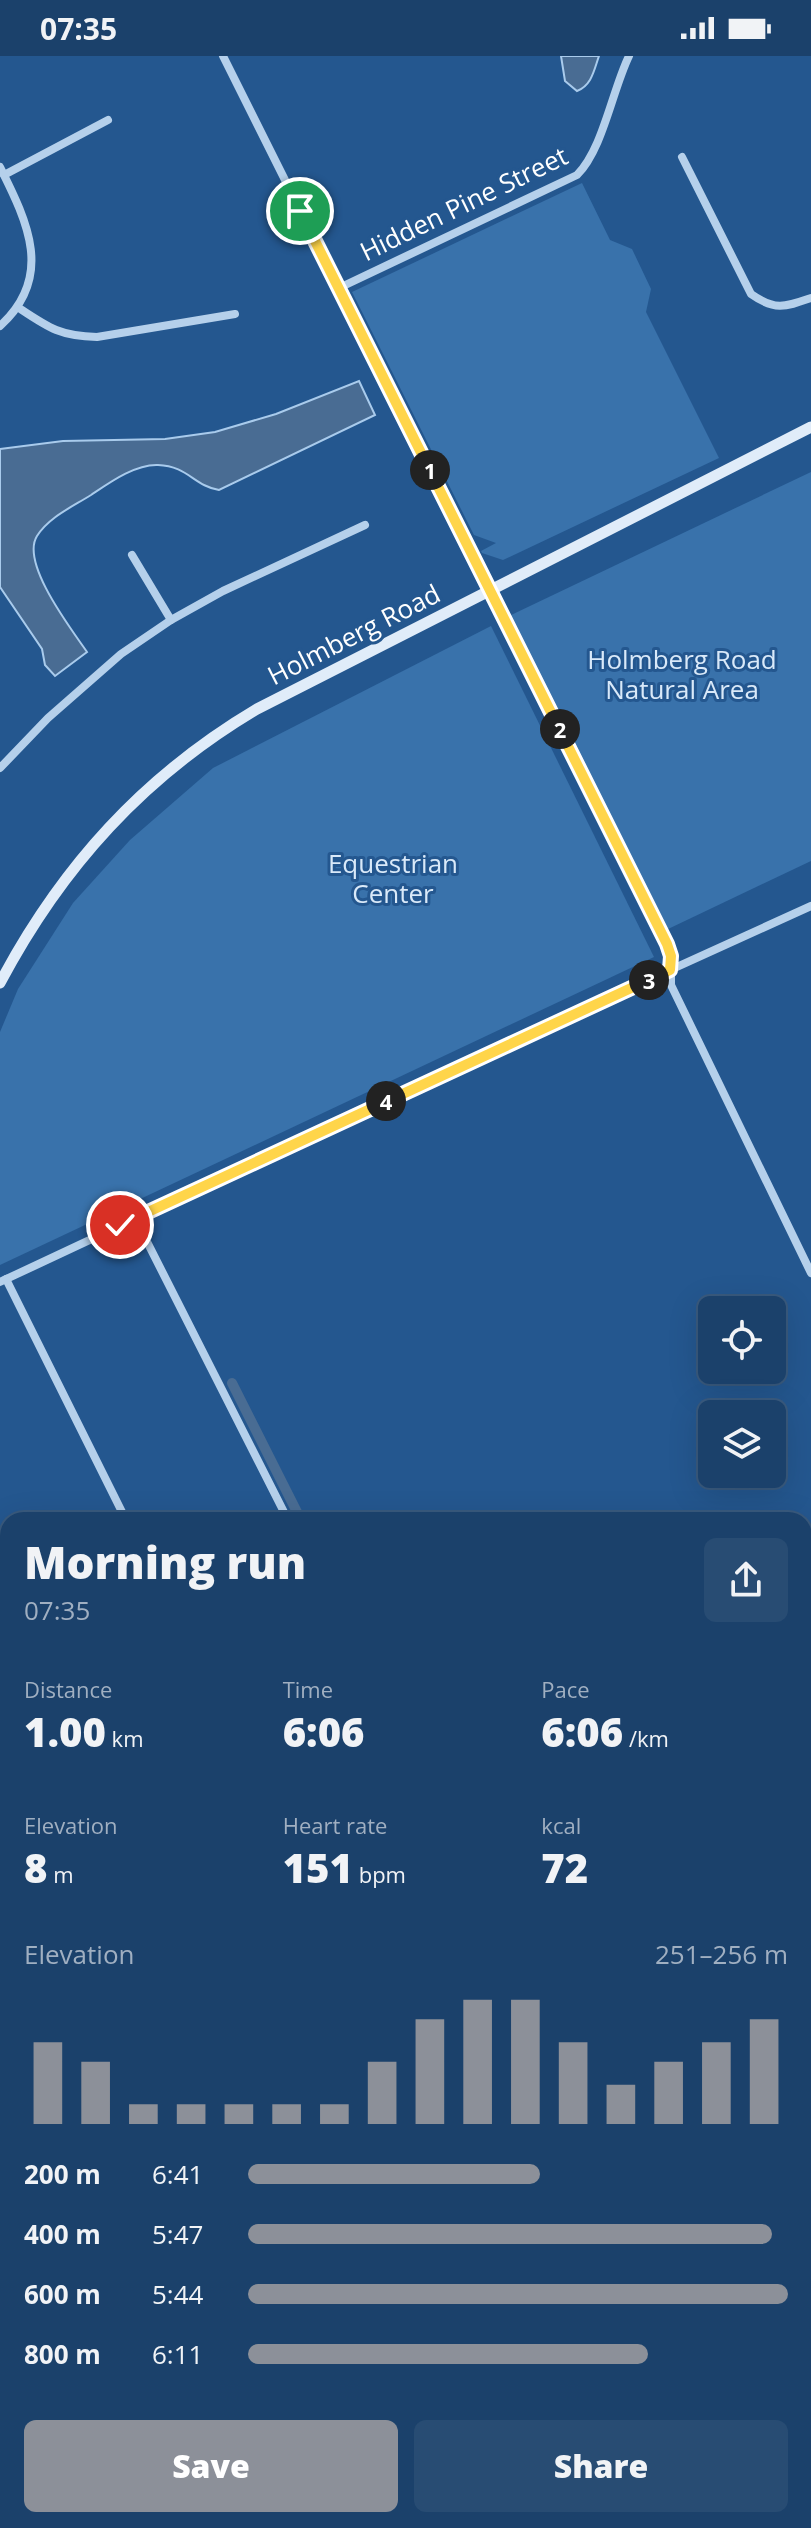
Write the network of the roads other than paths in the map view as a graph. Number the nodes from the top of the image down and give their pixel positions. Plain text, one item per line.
1 (223, 56) edge
2 (629, 56) edge
3 (108, 120) dead end
4 (682, 157) dead end
5 (2, 171) edge
6 (339, 288) junction
7 (811, 298) edge
8 (19, 308) junction
9 (235, 314) dead end
10 (0, 326) edge
11 (811, 427) edge
12 (365, 525) dead end
13 (132, 555) dead end
14 (491, 590) junction
15 (171, 620) junction
16 (4, 756) edge
17 (0, 768) edge
18 (811, 906) edge
19 (670, 970) junction
20 (0, 983) edge
21 (135, 1218) junction
22 (811, 1273) edge
23 (3, 1280) edge
24 (122, 1512) edge
25 (284, 1512) edge

1 - 6 street
2 - 6 street, Hidden Pine Street
3 - 5 street
4 - 7 street
5 - 8 street
6 - 14 street
8 - 9 street
8 - 10 street
11 - 14 street, Holmberg Road
12 - 15 street
13 - 15 street
14 - 19 street
14 - 20 street, Holmberg Road
15 - 16 street
16 - 17 street
18 - 19 street
19 - 21 street
19 - 22 street
21 - 23 street
21 - 25 street
23 - 24 street

